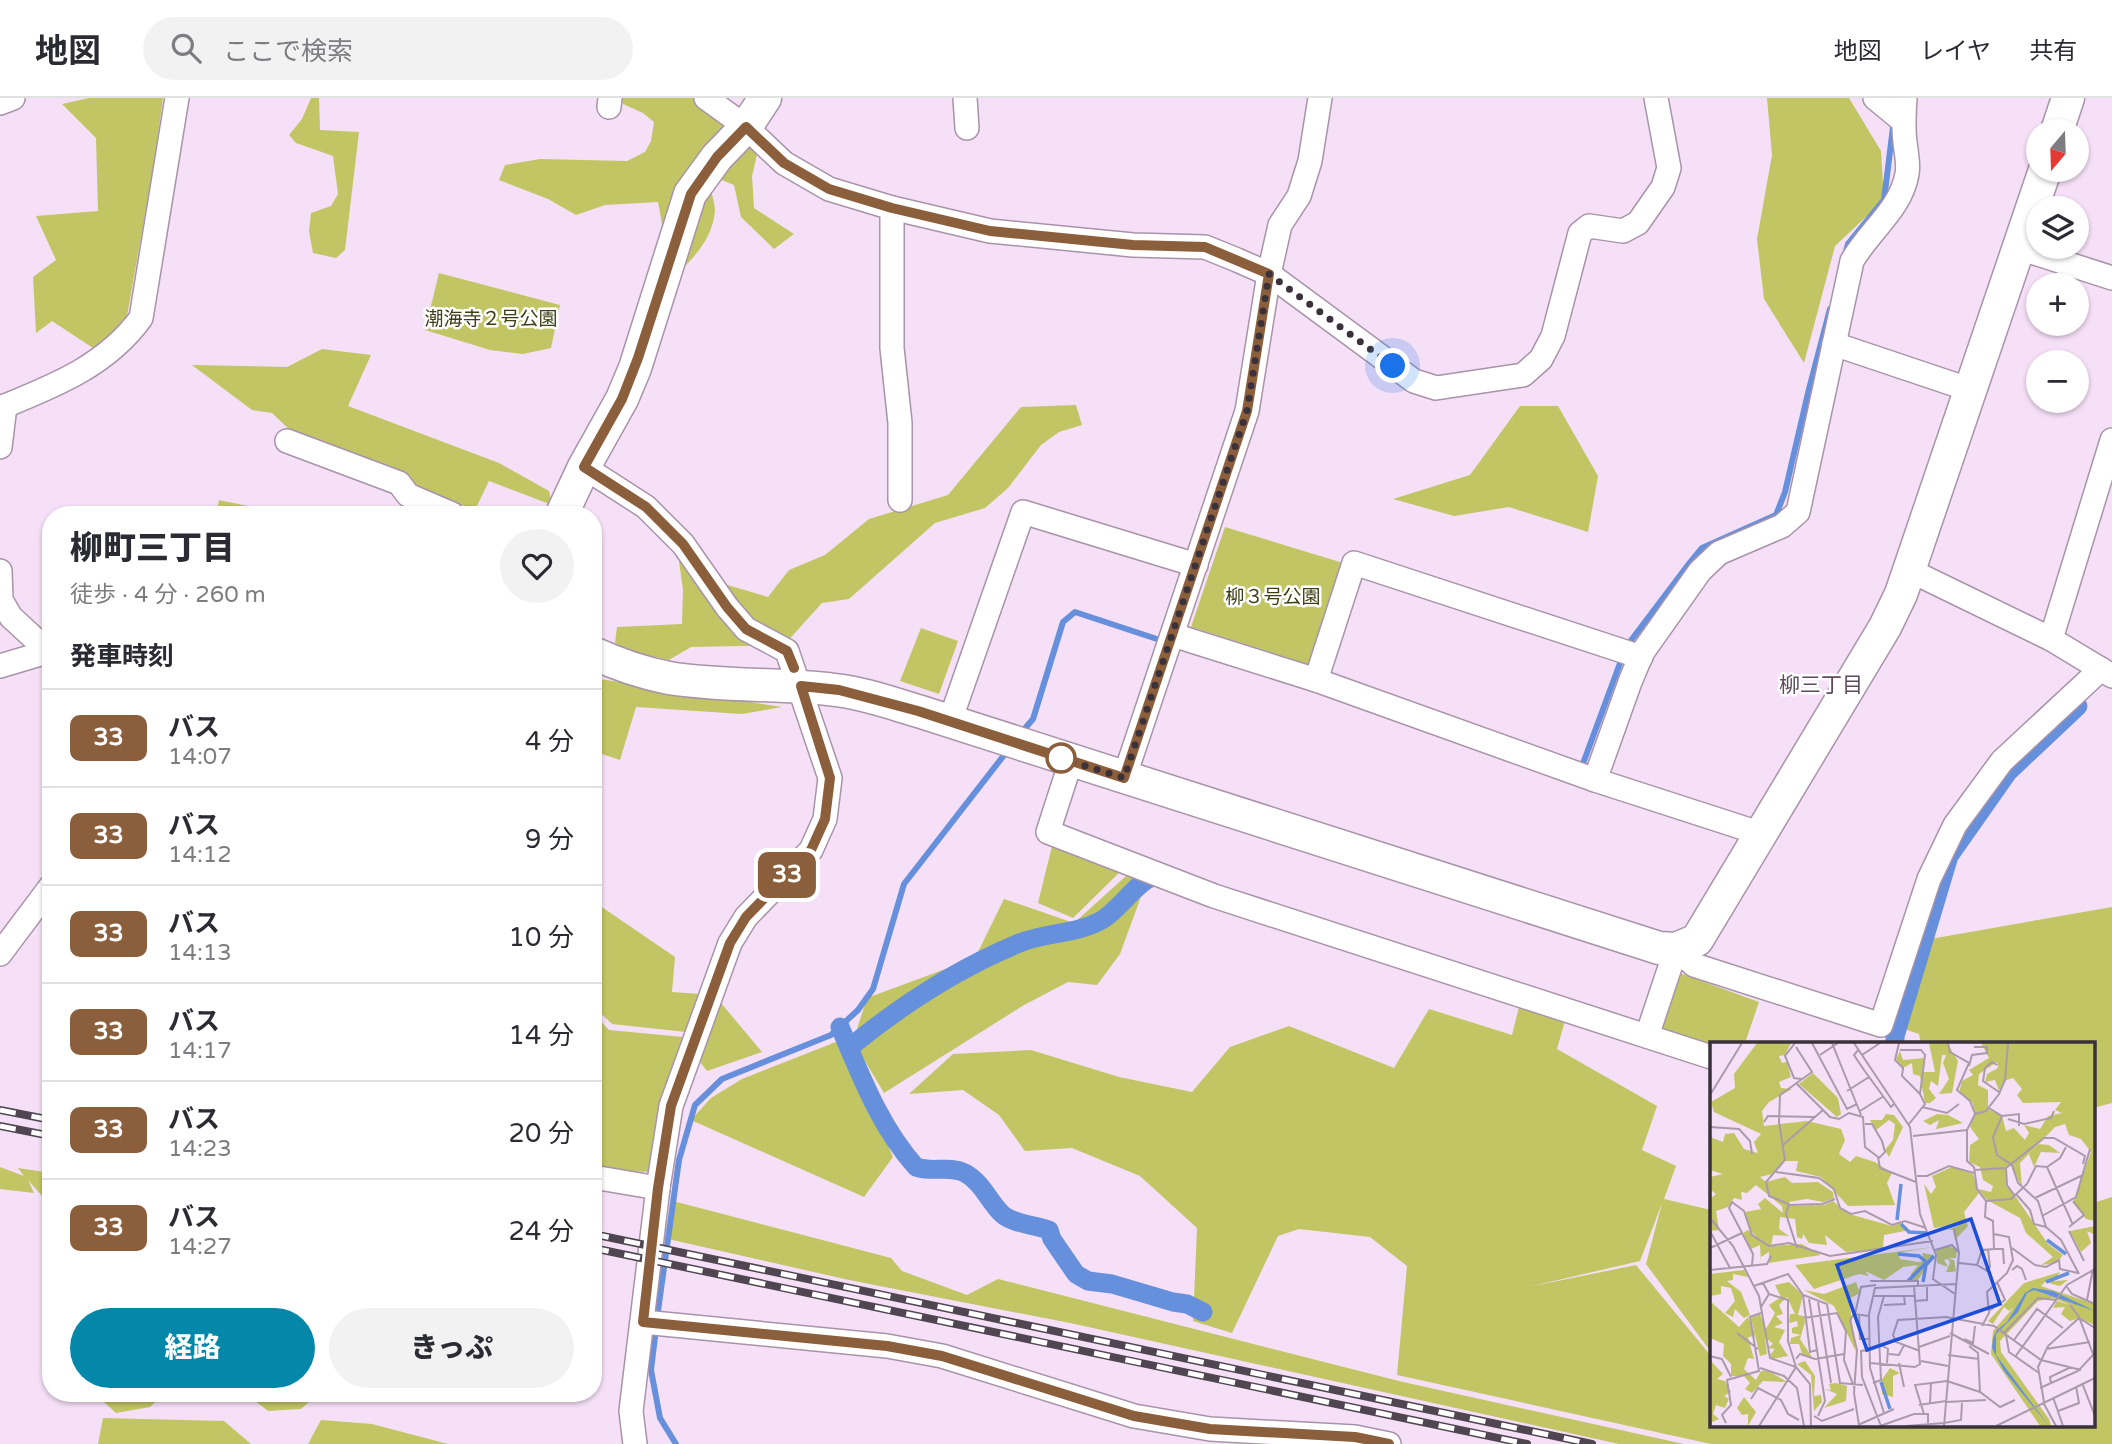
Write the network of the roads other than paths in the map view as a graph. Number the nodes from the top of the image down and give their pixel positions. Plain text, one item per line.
1 (13, 98) edge
2 (177, 98) edge
3 (706, 98) edge
4 (765, 98) edge
5 (965, 98) edge
6 (1320, 98) edge
7 (1656, 98) edge
8 (1875, 98) edge
9 (2068, 98) edge
10 (0, 103) edge
11 (1904, 109) edge
12 (2061, 119) edge
13 (746, 127) junction
14 (967, 128) dead end
15 (2041, 182) edge
16 (892, 208) junction
17 (2019, 248) junction
18 (1269, 274) junction
19 (2112, 278) edge
20 (1834, 344) junction
21 (1971, 390) junction
22 (2, 407) edge
23 (2112, 440) edge
24 (287, 441) dead end
25 (0, 447) edge
26 (584, 467) junction
27 (900, 500) dead end
28 (433, 506) edge
29 (566, 506) edge
30 (1196, 565) junction
31 (1909, 570) junction
32 (0, 571) edge
33 (1173, 635) junction
34 (2051, 639) junction
35 (42, 646) edge
36 (42, 655) edge
37 (602, 657) edge
38 (1641, 657) junction
39 (0, 666) edge
40 (2107, 673) edge
41 (1316, 680) junction
42 (801, 686) junction
43 (950, 721) junction
44 (1071, 761) junction
45 (1124, 778) junction
46 (1595, 780) junction
47 (1762, 834) junction
48 (42, 898) edge
49 (1676, 949) junction
50 (0, 954) edge
51 (1647, 1035) junction
52 (1710, 1057) edge
53 (602, 1179) edge
54 (658, 1188) junction
55 (643, 1322) junction
56 (635, 1444) edge
57 (1389, 1444) edge

1 - 10 street
2 - 22 street
3 - 13 street
4 - 13 street
5 - 14 street
6 - 18 street
7 - 18 street
8 - 11 street
9 - 12 street
11 - 20 street
13 - 16 street
13 - 26 street
15 - 17 street
16 - 18 street
16 - 27 street
17 - 19 street
17 - 21 street
18 - 30 street
20 - 21 street
20 - 38 street
21 - 31 street
22 - 25 street
23 - 34 street
24 - 28 street
26 - 29 street
26 - 42 street
30 - 33 street
30 - 43 street
31 - 34 street
31 - 47 street
32 - 35 street
33 - 41 street
33 - 45 street
34 - 40 street
36 - 39 street
37 - 42 street
38 - 41 street
38 - 46 street
40 - 49 street
41 - 46 street
42 - 43 street
42 - 54 street
43 - 44 street
44 - 45 street
44 - 51 street
45 - 49 street
46 - 47 street
47 - 49 street
48 - 50 street
49 - 51 street
51 - 52 street
53 - 54 street
54 - 55 street
55 - 56 street
55 - 57 street

